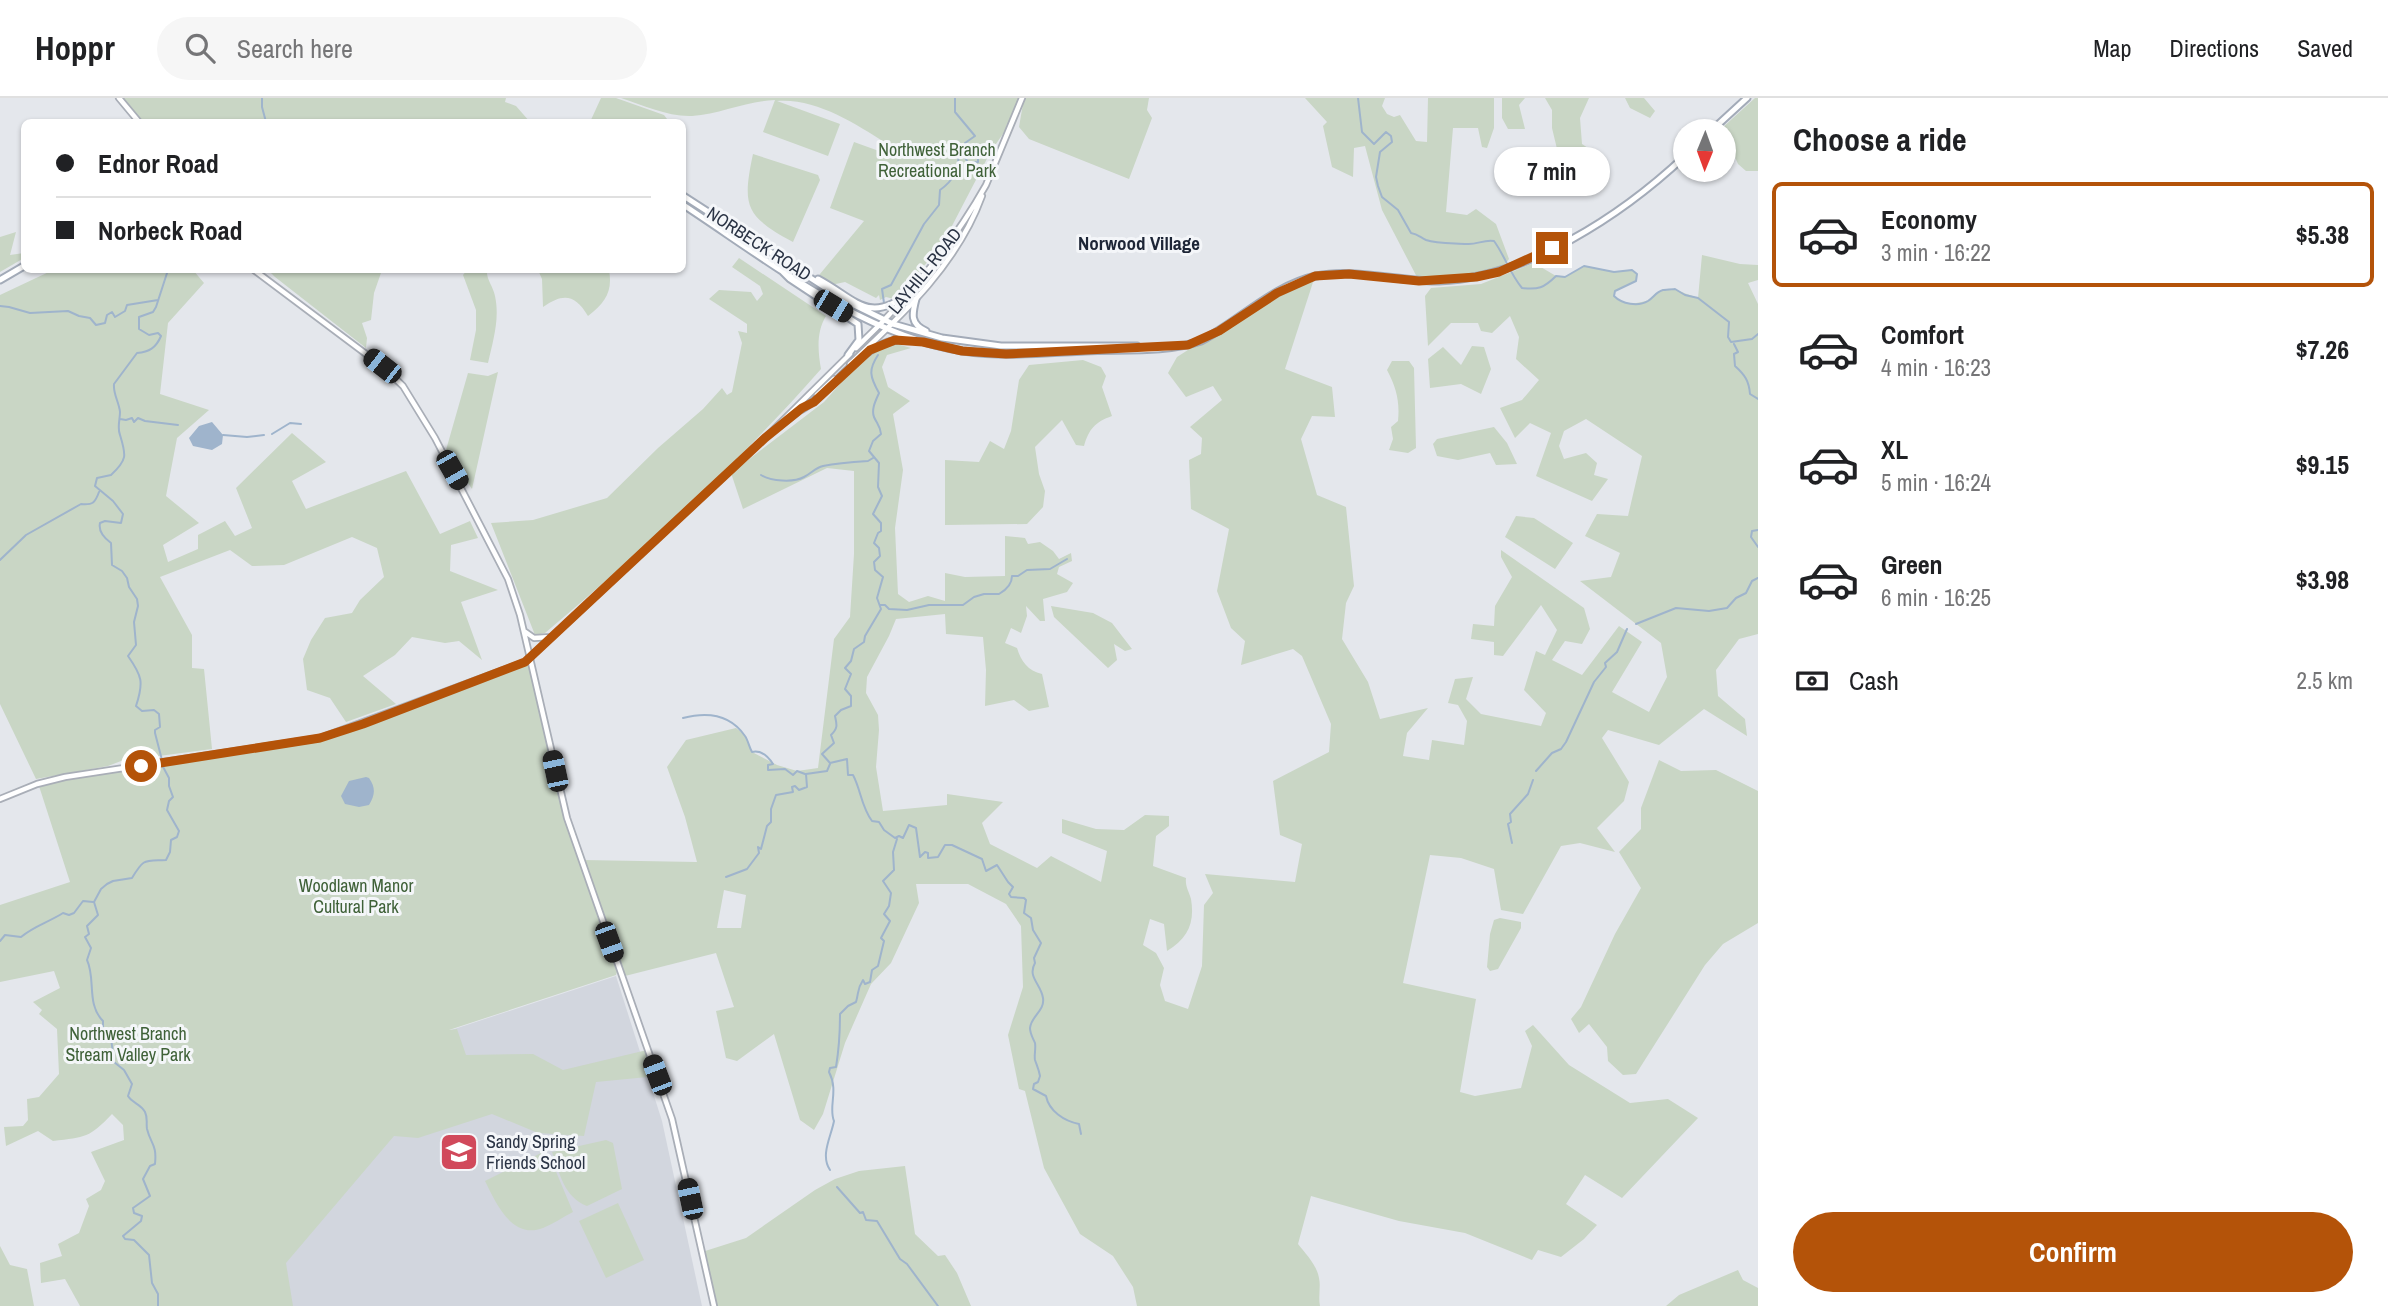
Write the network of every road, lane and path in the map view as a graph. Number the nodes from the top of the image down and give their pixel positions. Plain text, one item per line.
1 (118, 98) edge
2 (1022, 98) edge
3 (1747, 98) edge
4 (136, 119) edge
5 (1724, 119) edge
6 (1673, 167) edge
7 (986, 185) junction
8 (686, 198) edge
9 (686, 207) edge
10 (779, 267) junction
11 (21, 269) edge
12 (260, 273) edge
13 (803, 273) junction
14 (0, 280) edge
15 (911, 292) junction
16 (916, 299) junction
17 (884, 321) junction
18 (892, 324) junction
19 (878, 326) junction
20 (886, 330) junction
21 (942, 338) junction
22 (923, 342) junction
23 (1161, 348) junction
24 (848, 355) junction
25 (802, 408) junction
26 (765, 438) junction
27 (524, 631) junction
28 (555, 635) junction
29 (531, 657) junction
30 (0, 799) edge
31 (714, 1306) edge

1 - 4 main road
2 - 7 main road, LAYHILL ROAD
3 - 5 main road
6 - 23 main road, NORBECK ROAD
7 - 15 main road, LAYHILL ROAD
7 - 16 main road, LAYHILL ROAD
8 - 13 main road, NORBECK ROAD
9 - 10 main road, NORBECK ROAD
10 - 19 main road, NORBECK ROAD
10 - 24 main road
11 - 14 main road
12 - 27 main road
13 - 15 main road
13 - 17 main road, NORBECK ROAD
15 - 17 main road, LAYHILL ROAD
16 - 18 main road, LAYHILL ROAD
16 - 21 main road
17 - 18 main road, NORBECK ROAD
17 - 19 main road, LAYHILL ROAD
18 - 20 main road, LAYHILL ROAD
18 - 21 main road, NORBECK ROAD
19 - 20 main road, NORBECK ROAD
19 - 24 main road, LAYHILL ROAD
20 - 22 main road, NORBECK ROAD
20 - 25 main road, LAYHILL ROAD
21 - 23 main road, NORBECK ROAD
22 - 23 main road, NORBECK ROAD
22 - 25 main road
24 - 26 main road, LAYHILL ROAD
25 - 26 main road, LAYHILL ROAD
26 - 28 main road, LAYHILL ROAD
27 - 28 main road
27 - 29 main road
28 - 29 main road, LAYHILL ROAD
29 - 30 main road, LAYHILL ROAD
29 - 31 main road

